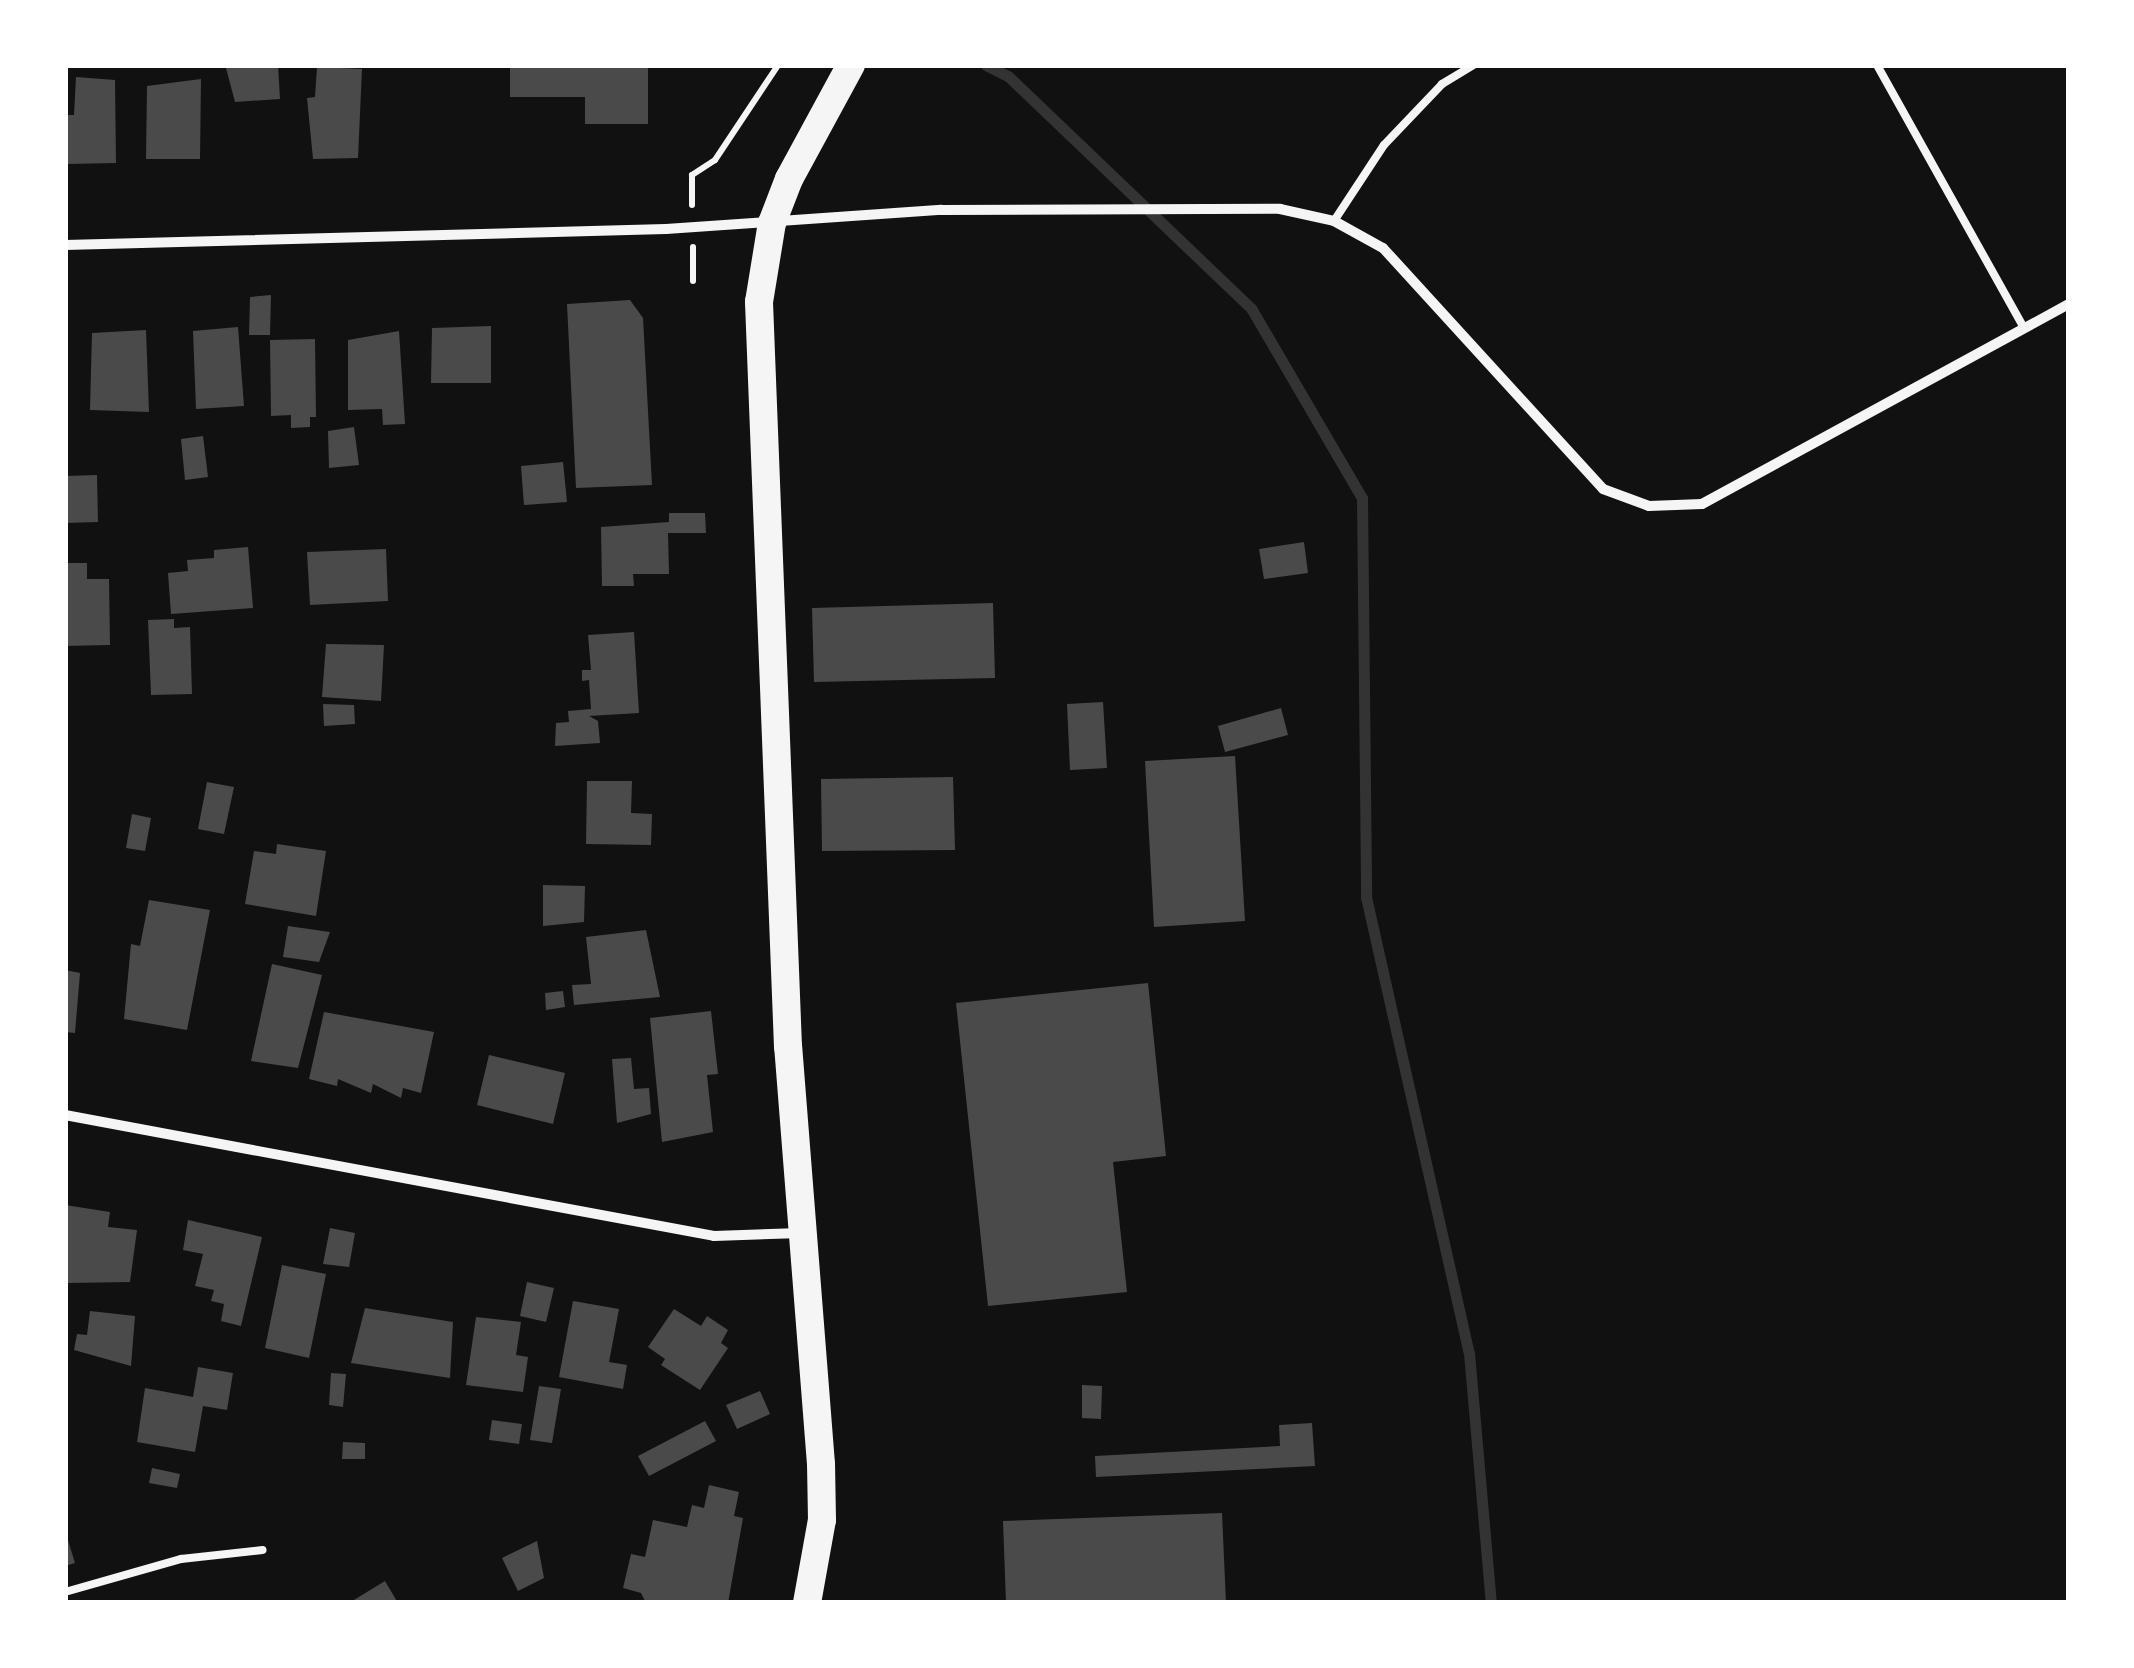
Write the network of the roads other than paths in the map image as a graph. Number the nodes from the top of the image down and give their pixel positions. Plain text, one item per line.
1 (851, 65) edge
2 (1474, 65) edge
3 (1876, 65) edge
4 (1334, 221) junction
5 (772, 223) junction
6 (65, 245) edge
7 (2069, 304) edge
8 (2024, 328) junction
9 (65, 1115) edge
10 (802, 1233) junction
11 (262, 1550) dead end
12 (65, 1592) edge
13 (807, 1603) edge

1 - 5 highway
2 - 4 lane
3 - 8 lane
4 - 5 street
4 - 8 street
5 - 6 street
5 - 10 highway
7 - 8 street
9 - 10 street
10 - 13 highway
11 - 12 lane

